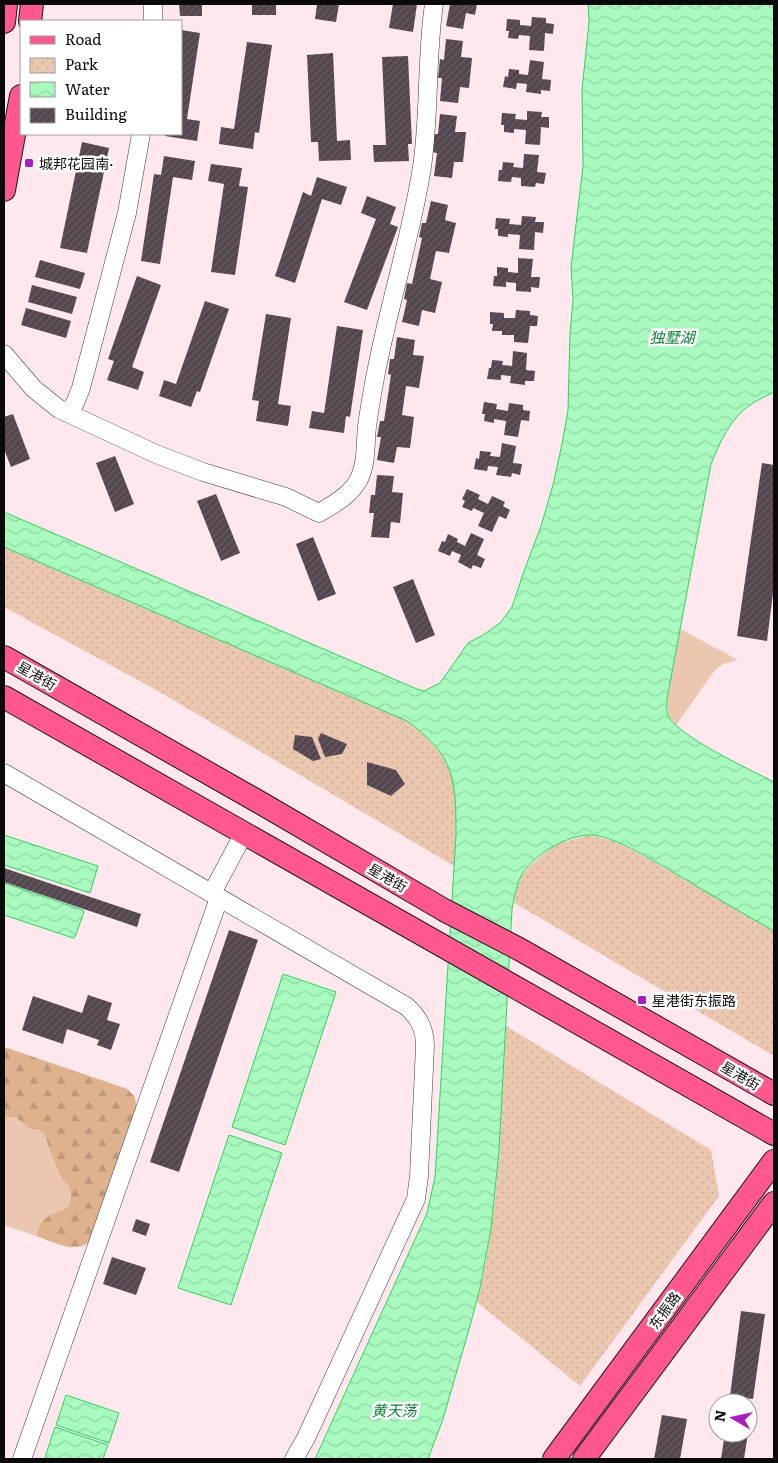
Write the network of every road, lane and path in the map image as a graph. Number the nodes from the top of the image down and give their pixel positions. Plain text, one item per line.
1 (6, 4) edge
2 (32, 4) edge
3 (153, 4) edge
4 (434, 4) edge
5 (30, 20) edge
6 (153, 20) edge
7 (4, 22) edge
8 (20, 102) edge
9 (141, 135) edge
10 (4, 190) edge
11 (4, 354) edge
12 (68, 413) junction
13 (4, 657) edge
14 (4, 697) edge
15 (4, 773) edge
16 (244, 834) junction
17 (215, 895) junction
18 (774, 1094) edge
19 (774, 1134) edge
20 (774, 1161) edge
21 (774, 1203) edge
22 (22, 1459) edge
23 (294, 1459) edge
24 (554, 1459) edge
25 (584, 1459) edge

1 - 7 main road
2 - 5 main road
3 - 6 street
4 - 12 street
8 - 10 main road
9 - 12 street
11 - 12 street
13 - 18 main road, 星港街
14 - 16 main road
15 - 17 street
16 - 17 street
16 - 19 main road
17 - 22 street
17 - 23 street
20 - 24 main road, 东振路
21 - 25 main road, 东振路

